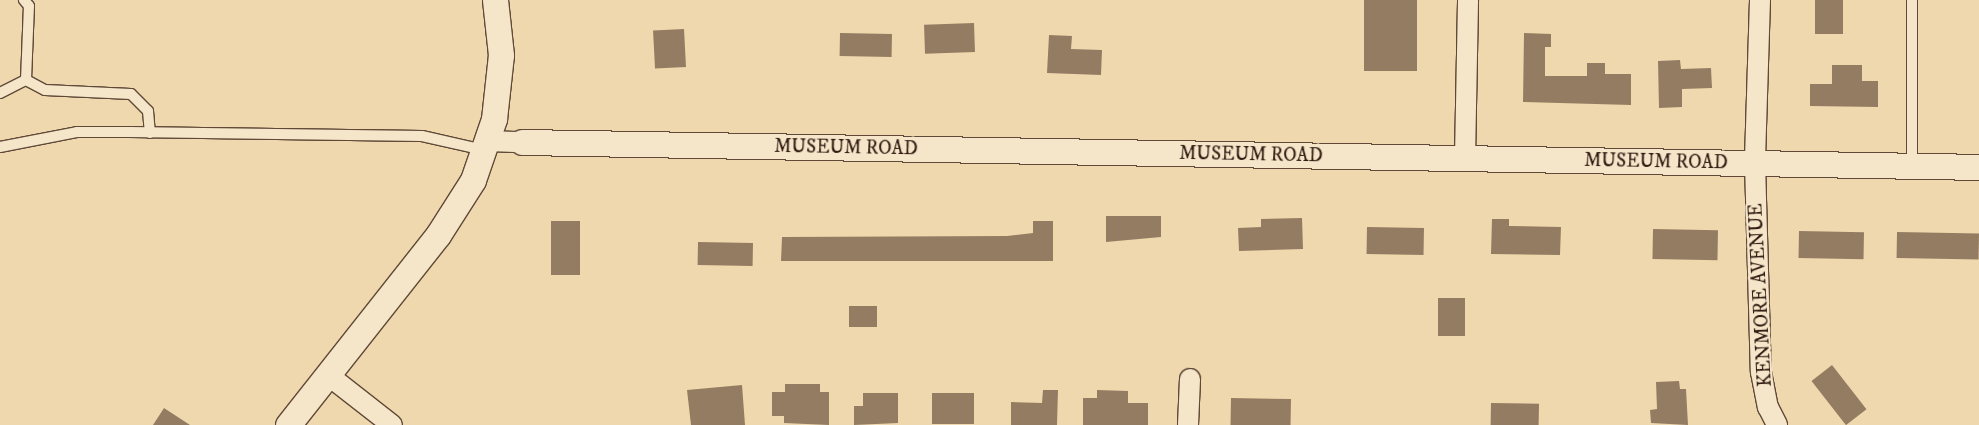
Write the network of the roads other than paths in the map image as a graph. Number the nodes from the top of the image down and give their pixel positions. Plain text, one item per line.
1 (24, 0) edge
2 (495, 0) edge
3 (1468, 0) edge
4 (1760, 0) edge
5 (1912, 0) edge
6 (26, 80) junction
7 (0, 92) edge
8 (150, 133) junction
9 (522, 142) joint
10 (486, 146) junction
11 (0, 147) edge
12 (1465, 158) junction
13 (1755, 163) junction
14 (1912, 166) junction
15 (1979, 166) edge
16 (328, 375) junction
17 (1190, 379) dead end
18 (288, 425) edge
19 (392, 425) edge
20 (1188, 425) edge
21 (1777, 425) edge

1 - 6 lane
2 - 10 street
3 - 12 street
4 - 13 street, KENMORE AVENUE
5 - 14 lane
6 - 7 lane
6 - 8 lane
8 - 10 lane
8 - 11 lane
9 - 10 street
9 - 12 street, MUSEUM ROAD
10 - 16 street
12 - 13 street, MUSEUM ROAD
13 - 14 street, MUSEUM ROAD
13 - 21 street, KENMORE AVENUE
14 - 15 street, MUSEUM ROAD
16 - 18 street
16 - 19 street
17 - 20 street

